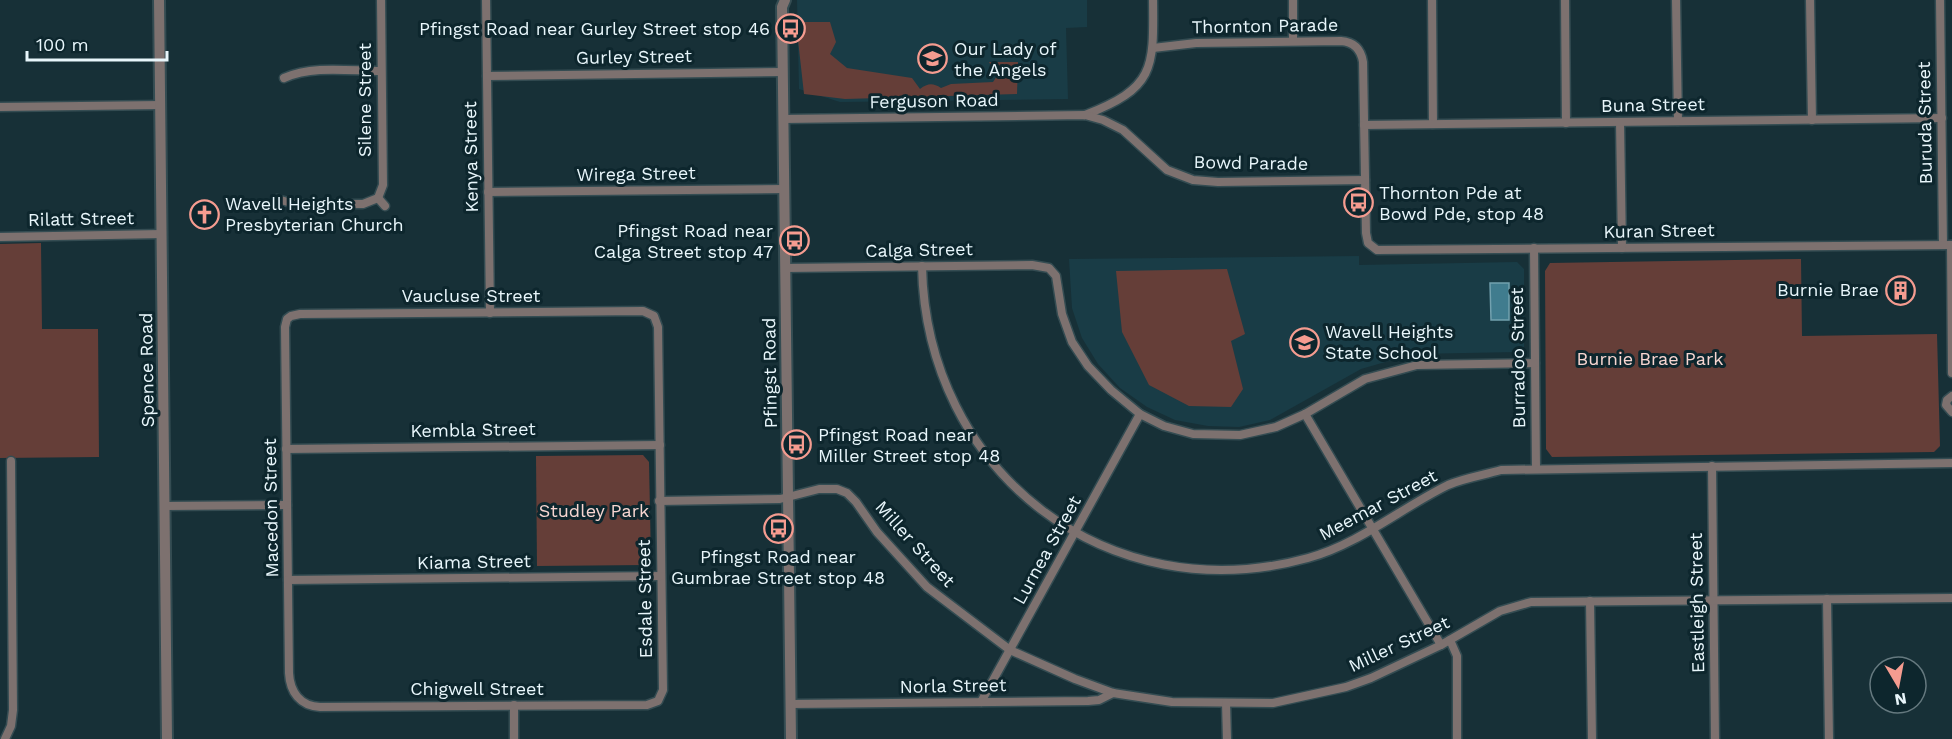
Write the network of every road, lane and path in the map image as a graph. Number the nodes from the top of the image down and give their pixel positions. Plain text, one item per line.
1 (159, 0) edge
2 (381, 0) edge
3 (486, 0) edge
4 (1153, 0) edge
5 (1293, 0) edge
6 (1432, 0) edge
7 (1565, 0) edge
8 (1676, 0) edge
9 (1810, 0) edge
10 (1940, 0) edge
11 (782, 2) edge
12 (1293, 41) junction
13 (1153, 48) junction
14 (381, 71) junction
15 (783, 72) junction
16 (487, 76) junction
17 (284, 78) dead end
18 (161, 105) junction
19 (0, 107) edge
20 (1085, 115) junction
21 (1942, 117) junction
22 (783, 119) junction
23 (1812, 120) junction
24 (1678, 121) junction
25 (1620, 122) junction
26 (1566, 123) junction
27 (1433, 124) junction
28 (1364, 125) junction
29 (1365, 180) junction
30 (784, 189) junction
31 (488, 192) junction
32 (378, 198) junction
33 (277, 200) dead end
34 (385, 206) dead end
35 (162, 234) junction
36 (0, 237) edge
37 (1369, 244) joint
38 (1949, 245) edge
39 (1534, 248) junction
40 (1622, 248) junction
41 (922, 266) junction
42 (785, 268) junction
43 (490, 313) junction
44 (654, 316) joint
45 (289, 317) joint
46 (1535, 363) junction
47 (1952, 373) edge
48 (1952, 396) edge
49 (1952, 412) edge
50 (1140, 414) junction
51 (1305, 414) junction
52 (660, 445) junction
53 (286, 449) junction
54 (11, 461) dead end
55 (1952, 463) edge
56 (1712, 466) junction
57 (1536, 468) junction
58 (788, 497) junction
59 (659, 501) junction
60 (287, 505) junction
61 (165, 506) junction
62 (1373, 529) junction
63 (1076, 532) junction
64 (0, 550) edge
65 (12, 550) junction
66 (661, 576) junction
67 (288, 580) junction
68 (1952, 598) edge
69 (1827, 599) junction
70 (1713, 600) junction
71 (1590, 601) junction
72 (1445, 643) junction
73 (1010, 650) junction
74 (1113, 693) junction
75 (297, 698) joint
76 (658, 701) joint
77 (981, 702) junction
78 (790, 704) junction
79 (1226, 704) junction
80 (514, 705) junction
81 (5, 739) edge
82 (167, 739) edge
83 (514, 739) edge
84 (791, 739) edge
85 (1227, 739) edge
86 (1457, 739) edge
87 (1592, 739) edge
88 (1715, 739) edge
89 (1829, 739) edge

1 - 18 street, Spence Road
2 - 14 street, Silene Street
3 - 16 street, Kenya Street
4 - 13 street
5 - 12 street
6 - 27 street
7 - 26 street
8 - 24 street
9 - 23 street
10 - 21 street, Buruda Street
11 - 15 street, Pfingst Road
12 - 13 street, Thornton Parade
12 - 28 street, Thornton Parade
13 - 20 street
14 - 17 street
14 - 32 street, Silene Street
15 - 16 street, Gurley Street
15 - 22 street, Pfingst Road
16 - 31 street, Kenya Street
18 - 19 street
18 - 35 street, Spence Road
20 - 22 street, Ferguson Road
20 - 29 street, Bowd Parade
21 - 23 street, Buna Street
21 - 38 street, Buruda Street
22 - 30 street, Pfingst Road
23 - 24 street, Buna Street
24 - 25 street, Buna Street
25 - 26 street, Buna Street
25 - 40 street
26 - 27 street, Buna Street
27 - 28 street, Buna Street
28 - 29 street, Thornton Parade
29 - 37 street, Thornton Parade
30 - 31 street, Wirega Street
30 - 42 street, Pfingst Road
31 - 43 street, Kenya Street
32 - 33 street
32 - 34 street
35 - 36 street, Rilatt Street
35 - 61 street, Spence Road
37 - 39 street, Kuran Street
38 - 40 street, Kuran Street
38 - 47 street, Buruda Street
39 - 40 street, Kuran Street
39 - 46 street, Burradoo Street
41 - 42 street, Calga Street
41 - 50 street, Calga Street
41 - 63 street, Meemar Street
42 - 58 street, Pfingst Road
43 - 44 street, Vaucluse Street
43 - 45 street, Vaucluse Street
44 - 52 street, Esdale Street
45 - 53 street, Macedon Street
46 - 51 street
46 - 57 street, Burradoo Street
48 - 49 street
50 - 51 street
50 - 63 street, Lurnea Street
51 - 62 street
52 - 53 street, Kembla Street
52 - 59 street, Esdale Street
53 - 60 street, Macedon Street
54 - 65 street
55 - 56 street, Meemar Street
56 - 57 street, Meemar Street
56 - 70 street, Eastleigh Street
57 - 62 street, Meemar Street
58 - 59 street, Miller Street
58 - 73 street, Miller Street
58 - 78 street, Pfingst Road
59 - 66 street, Esdale Street
60 - 61 street
60 - 67 street, Macedon Street
61 - 82 street, Spence Road
62 - 63 street, Meemar Street
62 - 72 street
63 - 73 street, Lurnea Street
64 - 65 street
65 - 81 street
66 - 67 street, Kiama Street
66 - 76 street, Esdale Street
67 - 75 street, Macedon Street
68 - 69 street, Miller Street
69 - 70 street, Miller Street
69 - 89 street
70 - 71 street, Miller Street
70 - 88 street, Eastleigh Street
71 - 72 street, Miller Street
71 - 87 street
72 - 79 street, Miller Street
72 - 86 street
73 - 74 street, Miller Street
73 - 77 street, Lurnea Street
74 - 77 street, Norla Street
74 - 79 street, Miller Street
75 - 80 street, Chigwell Street
76 - 80 street, Chigwell Street
77 - 78 street, Norla Street
78 - 84 street, Pfingst Road
79 - 85 street
80 - 83 street

